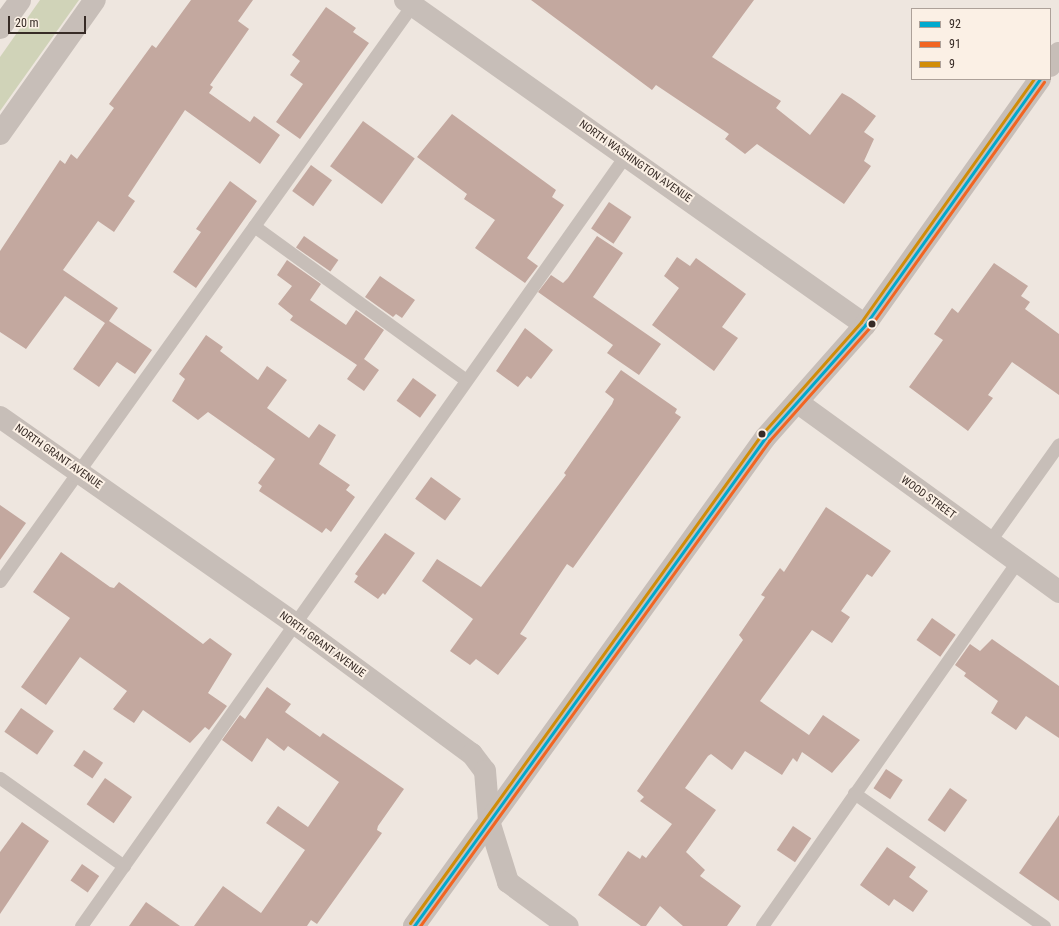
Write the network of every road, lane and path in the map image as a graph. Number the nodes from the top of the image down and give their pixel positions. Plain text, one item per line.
1 (20, 0) edge
2 (95, 0) edge
3 (411, 2) edge
4 (0, 28) edge
5 (1059, 53) edge
6 (1051, 65) edge
7 (1039, 80) edge
8 (0, 134) edge
9 (625, 156) junction
10 (254, 226) junction
11 (865, 325) junction
12 (466, 380) junction
13 (797, 402) junction
14 (0, 416) edge
15 (1059, 444) edge
16 (76, 471) junction
17 (988, 542) junction
18 (1016, 562) junction
19 (0, 581) edge
20 (1059, 592) edge
21 (294, 623) junction
22 (0, 778) edge
23 (854, 793) junction
24 (489, 821) junction
25 (124, 866) junction
26 (82, 926) edge
27 (414, 926) edge
28 (568, 926) edge
29 (762, 926) edge
30 (1044, 926) edge

1 - 4 street
2 - 8 street
3 - 9 street, NORTH WASHINGTON AVENUE
3 - 10 lane
5 - 6 street
7 - 11 street
9 - 11 street, NORTH WASHINGTON AVENUE
9 - 12 lane
10 - 12 lane
10 - 16 lane
11 - 13 street
12 - 21 lane
13 - 17 street, WOOD STREET
13 - 24 street
14 - 16 street, NORTH GRANT AVENUE
15 - 17 lane
16 - 19 lane
16 - 21 street, NORTH GRANT AVENUE
17 - 18 street, WOOD STREET
18 - 20 street, WOOD STREET
18 - 23 lane
21 - 24 street, NORTH GRANT AVENUE
21 - 25 lane
22 - 25 lane
23 - 29 lane
23 - 30 lane
24 - 27 street
24 - 28 street, NORTH GRANT AVENUE
25 - 26 lane

